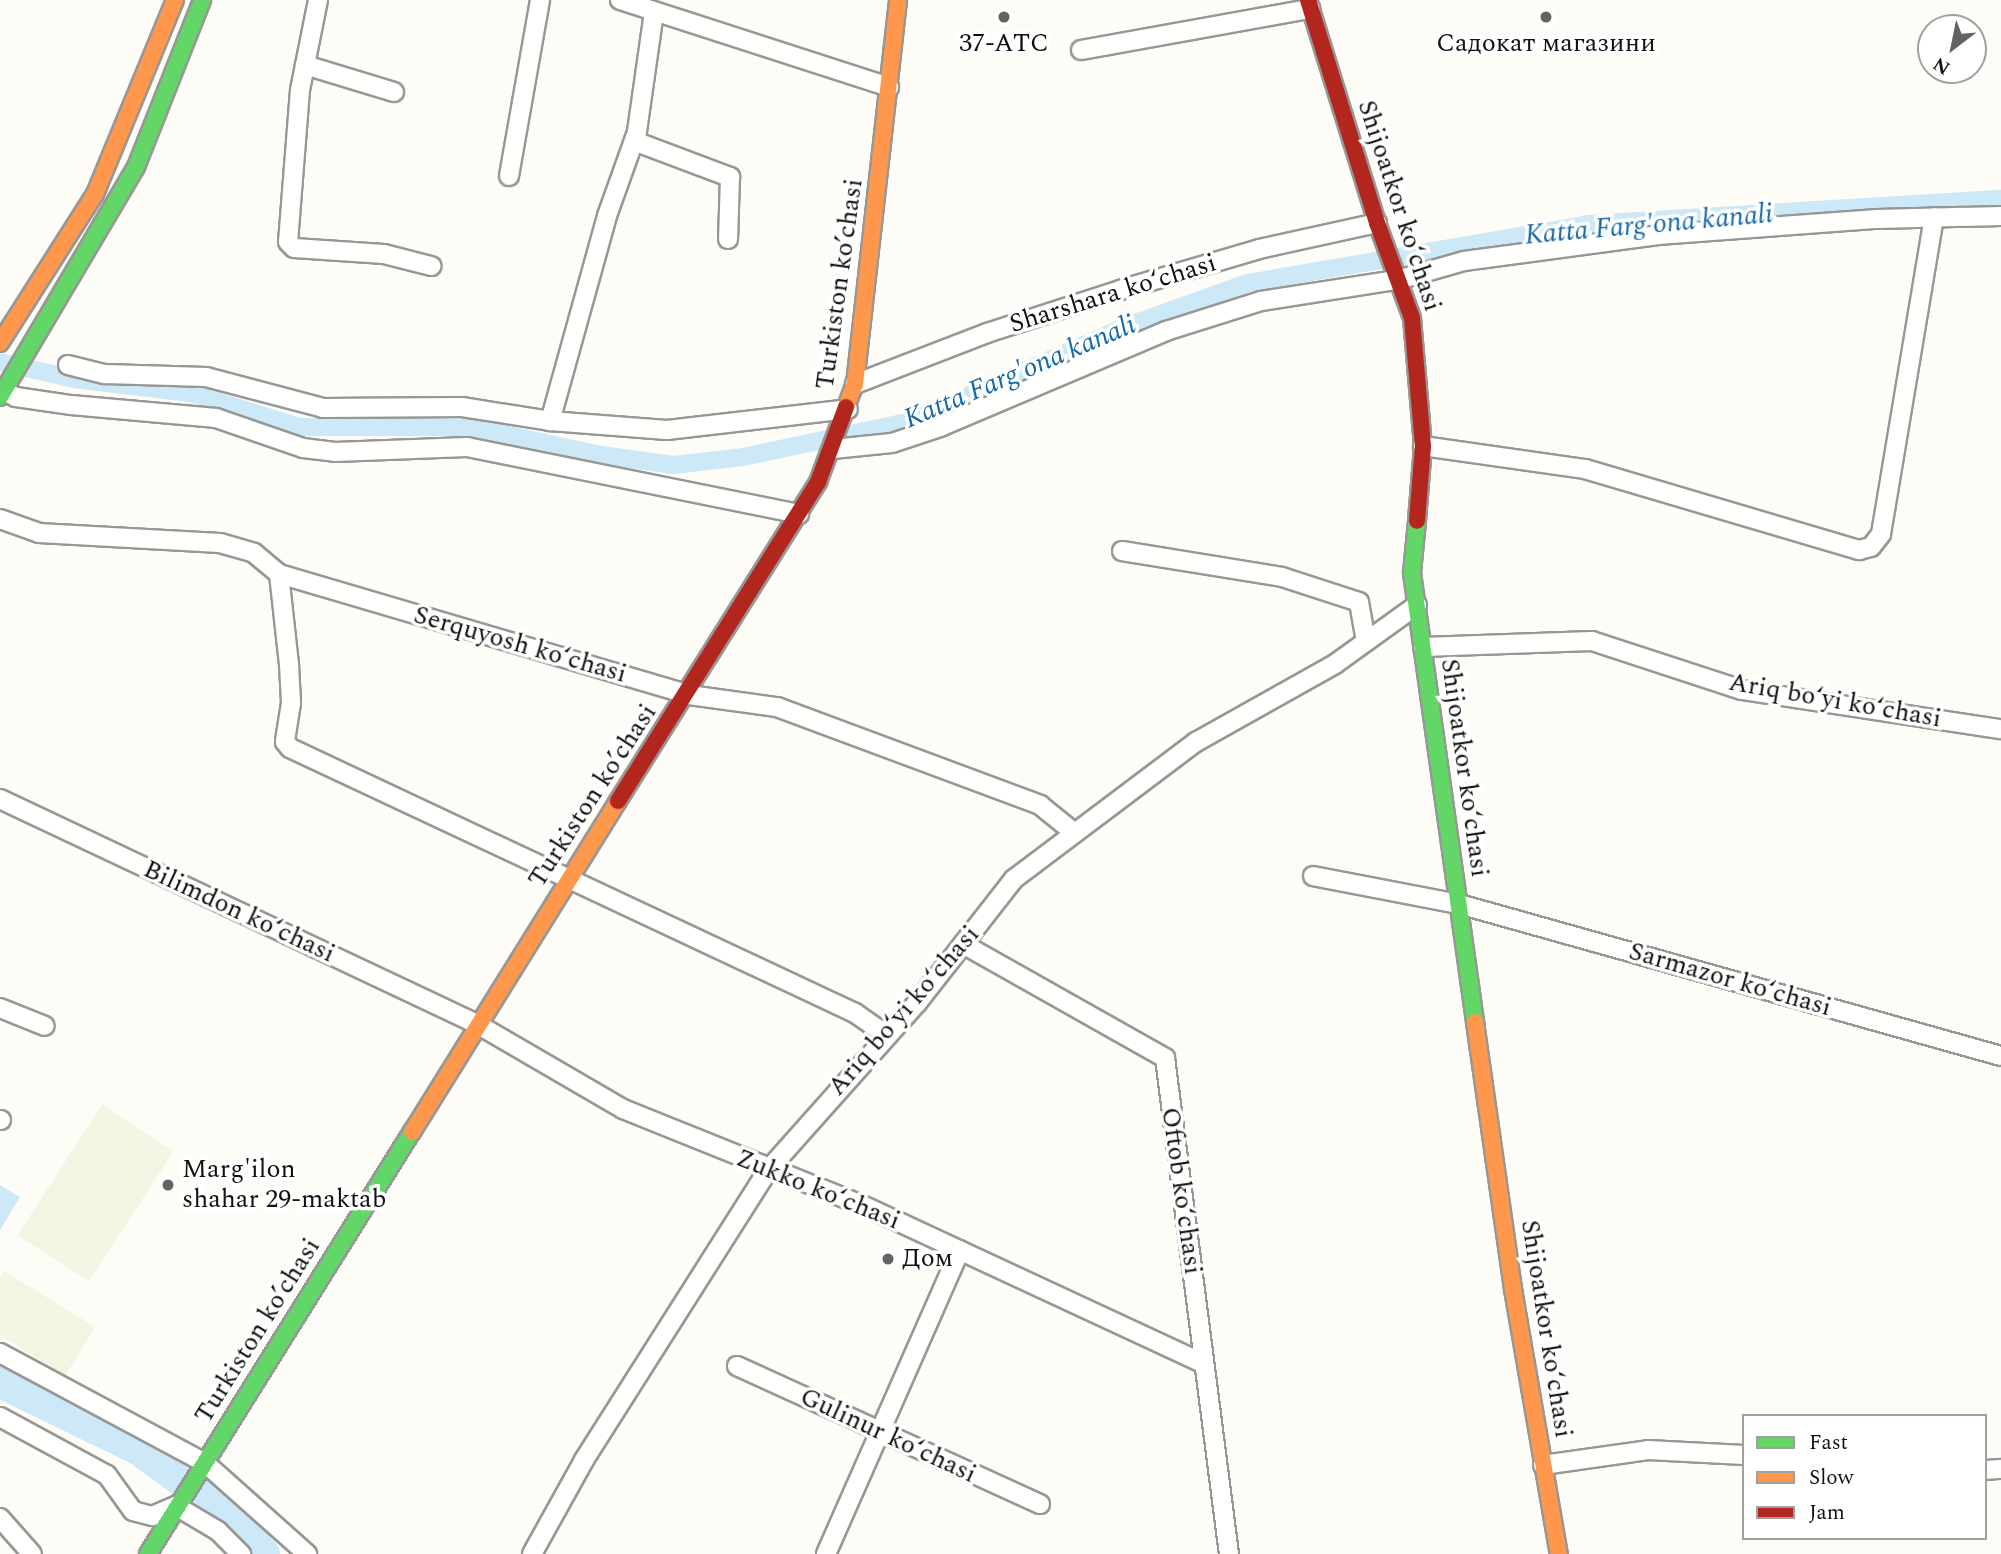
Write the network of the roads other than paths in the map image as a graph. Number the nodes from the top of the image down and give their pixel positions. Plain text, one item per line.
1 (175, 0) edge
2 (202, 0) edge
3 (318, 0) edge
4 (540, 0) edge
5 (620, 0) edge
6 (898, 0) edge
7 (1309, 5) edge
8 (654, 12) junction
9 (1081, 50) dead end
10 (305, 65) junction
11 (889, 87) junction
12 (394, 92) dead end
13 (634, 141) junction
14 (509, 176) dead end
15 (2001, 216) edge
16 (1934, 218) junction
17 (1377, 223) junction
18 (728, 239) dead end
19 (431, 266) dead end
20 (1401, 279) junction
21 (1, 339) edge
22 (68, 365) dead end
23 (855, 384) junction
24 (2, 394) edge
25 (848, 409) junction
26 (550, 421) junction
27 (1423, 446) junction
28 (833, 449) junction
29 (799, 514) junction
30 (0, 519) edge
31 (1122, 551) dead end
32 (279, 574) junction
33 (1417, 605) junction
34 (1366, 641) junction
35 (1423, 647) junction
36 (689, 695) junction
37 (2001, 729) edge
38 (0, 799) edge
39 (1072, 831) junction
40 (1313, 876) dead end
41 (566, 880) junction
42 (1459, 904) junction
43 (963, 944) junction
44 (0, 1008) edge
45 (477, 1024) junction
46 (45, 1026) dead end
47 (886, 1035) junction
48 (2001, 1056) edge
49 (769, 1169) junction
50 (960, 1250) junction
51 (0, 1353) edge
52 (1203, 1363) junction
53 (737, 1366) dead end
54 (0, 1417) edge
55 (879, 1433) junction
56 (1742, 1455) edge
57 (205, 1463) junction
58 (1543, 1465) junction
59 (1040, 1504) dead end
60 (176, 1506) junction
61 (0, 1518) edge
62 (32, 1554) edge
63 (148, 1554) edge
64 (241, 1554) edge
65 (307, 1554) edge
66 (532, 1554) edge
67 (825, 1554) edge
68 (1229, 1554) edge
69 (1559, 1554) edge

1 - 21 main road
2 - 24 main road
3 - 10 street
4 - 14 street
5 - 8 street
6 - 11 main road, Turkiston ko’chasi
7 - 9 street
7 - 17 main road, Shijoatkor koʻchasi
8 - 11 street
8 - 13 street
10 - 12 street
10 - 19 street
11 - 23 main road, Turkiston ko’chasi
13 - 18 street
13 - 26 street
15 - 16 street
16 - 20 street
16 - 27 street
17 - 20 main road, Shijoatkor koʻchasi
17 - 23 street, Sharshara koʻchasi
20 - 27 main road, Shijoatkor koʻchasi
20 - 28 street
22 - 26 street
23 - 25 main road, Turkiston ko’chasi
24 - 29 street
25 - 26 street
25 - 28 main road, Turkiston ko’chasi
27 - 33 main road, Shijoatkor koʻchasi
28 - 29 main road, Turkiston ko’chasi
29 - 36 main road, Turkiston ko’chasi
30 - 32 street, Serquyosh koʻchasi
31 - 34 street
32 - 36 street, Serquyosh koʻchasi
32 - 41 street
33 - 34 street, Ariq boʻyi koʻchasi
33 - 35 main road, Shijoatkor koʻchasi
34 - 39 street, Ariq boʻyi koʻchasi
35 - 37 street, Ariq boʻyi koʻchasi
35 - 42 main road, Shijoatkor koʻchasi
36 - 39 street, Serquyosh koʻchasi
36 - 41 main road, Turkiston ko’chasi
38 - 45 street, Bilimdon koʻchasi
39 - 43 street, Ariq boʻyi koʻchasi
40 - 42 street, Sarmazor koʻchasi
41 - 45 main road, Turkiston ko’chasi
41 - 47 street
42 - 48 street, Sarmazor koʻchasi
42 - 58 main road, Shijoatkor koʻchasi
43 - 47 street, Ariq boʻyi koʻchasi
43 - 52 street, Oftob koʻchasi
44 - 46 street
45 - 49 street, Zukko koʻchasi
45 - 57 main road, Turkiston ko’chasi
47 - 49 street, Ariq boʻyi koʻchasi
49 - 50 street, Zukko koʻchasi
49 - 66 street, Ariq boʻyi koʻchasi
50 - 52 street, Zukko koʻchasi
50 - 55 street
51 - 57 street
52 - 68 street, Oftob koʻchasi
53 - 55 street, Gulinur koʻchasi
54 - 60 street
55 - 59 street, Gulinur koʻchasi
55 - 67 street
56 - 58 street
57 - 60 main road, Turkiston ko’chasi
57 - 65 street
58 - 69 main road, Shijoatkor koʻchasi
60 - 63 main road, Turkiston ko’chasi
60 - 64 street
61 - 62 street

